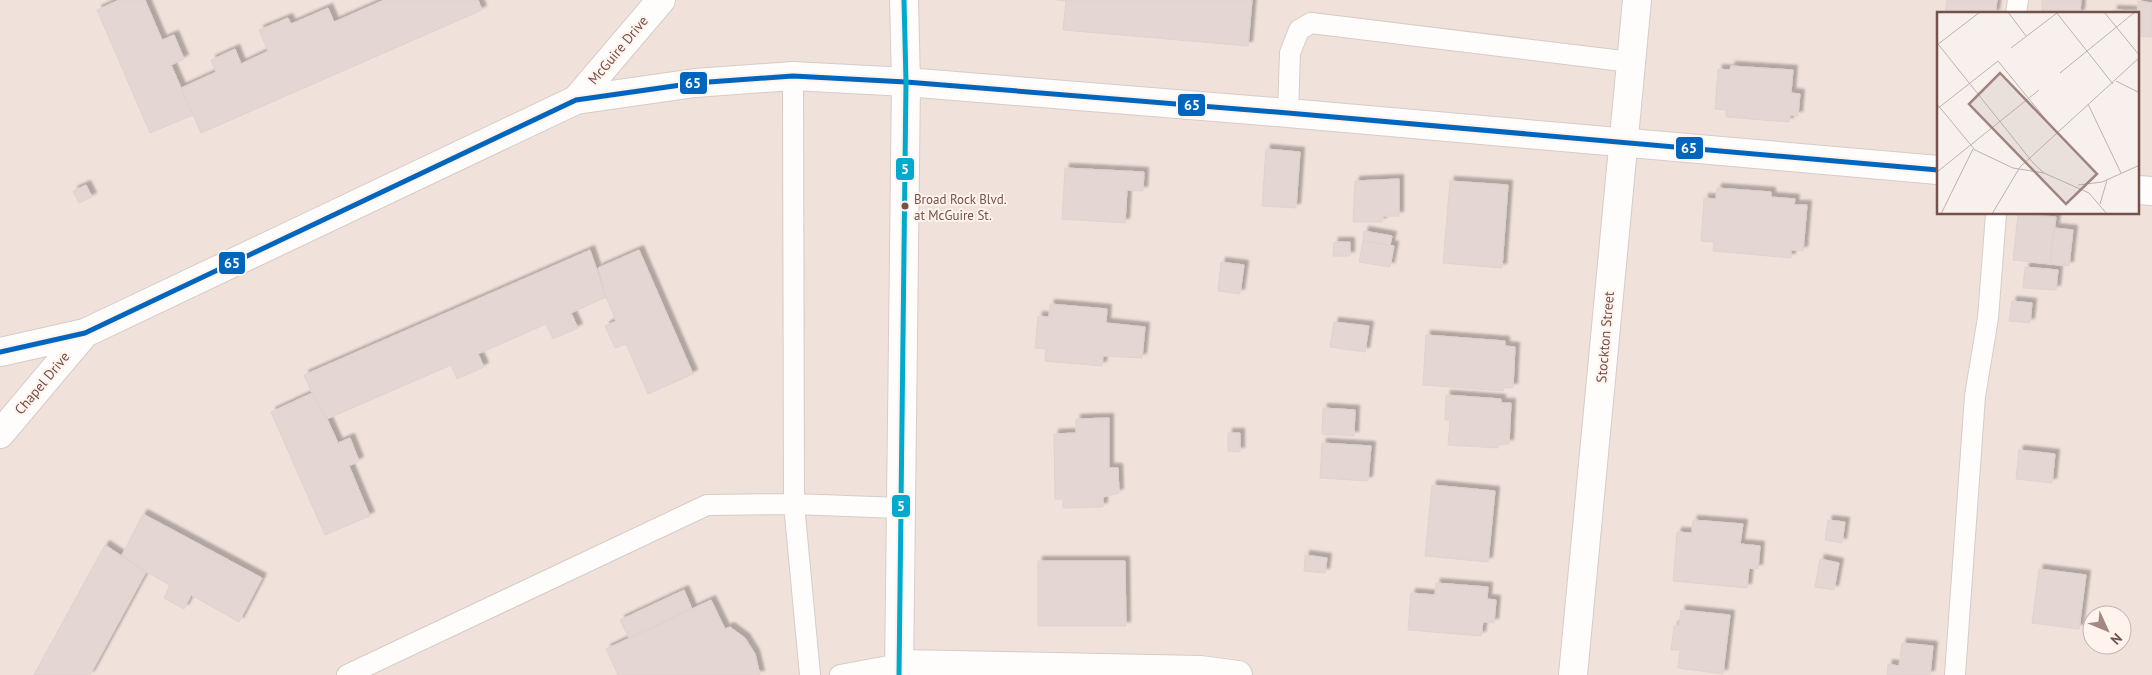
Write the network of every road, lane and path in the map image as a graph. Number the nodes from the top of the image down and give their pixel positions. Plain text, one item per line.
1 (660, 0) edge
2 (904, 0) edge
3 (1637, 0) edge
4 (1631, 62) junction
5 (793, 76) junction
6 (906, 82) junction
7 (576, 100) junction
8 (1288, 113) junction
9 (1623, 143) junction
10 (1937, 170) edge
11 (1996, 215) edge
12 (85, 333) junction
13 (0, 352) edge
14 (0, 434) edge
15 (794, 504) junction
16 (900, 508) junction
17 (899, 670) edge
18 (347, 675) edge
19 (810, 675) edge
20 (840, 675) edge
21 (1238, 675) edge
22 (1573, 675) edge
23 (1955, 675) edge

1 - 7 street, McGuire Drive
2 - 6 street
3 - 4 street, Stockton Street
4 - 8 lane
4 - 9 street, Stockton Street
5 - 6 street, McGuire Drive
5 - 7 street, McGuire Drive
5 - 15 lane
6 - 8 street, McGuire Drive
6 - 16 street
7 - 12 street, McGuire Drive
8 - 9 street, McGuire Drive
9 - 10 street, McGuire Drive
9 - 22 street, Stockton Street
11 - 23 lane
12 - 13 street, McGuire Drive
12 - 14 street, Chapel Drive
15 - 16 lane
15 - 18 lane
15 - 19 lane
16 - 17 street
17 - 20 lane
17 - 21 street

